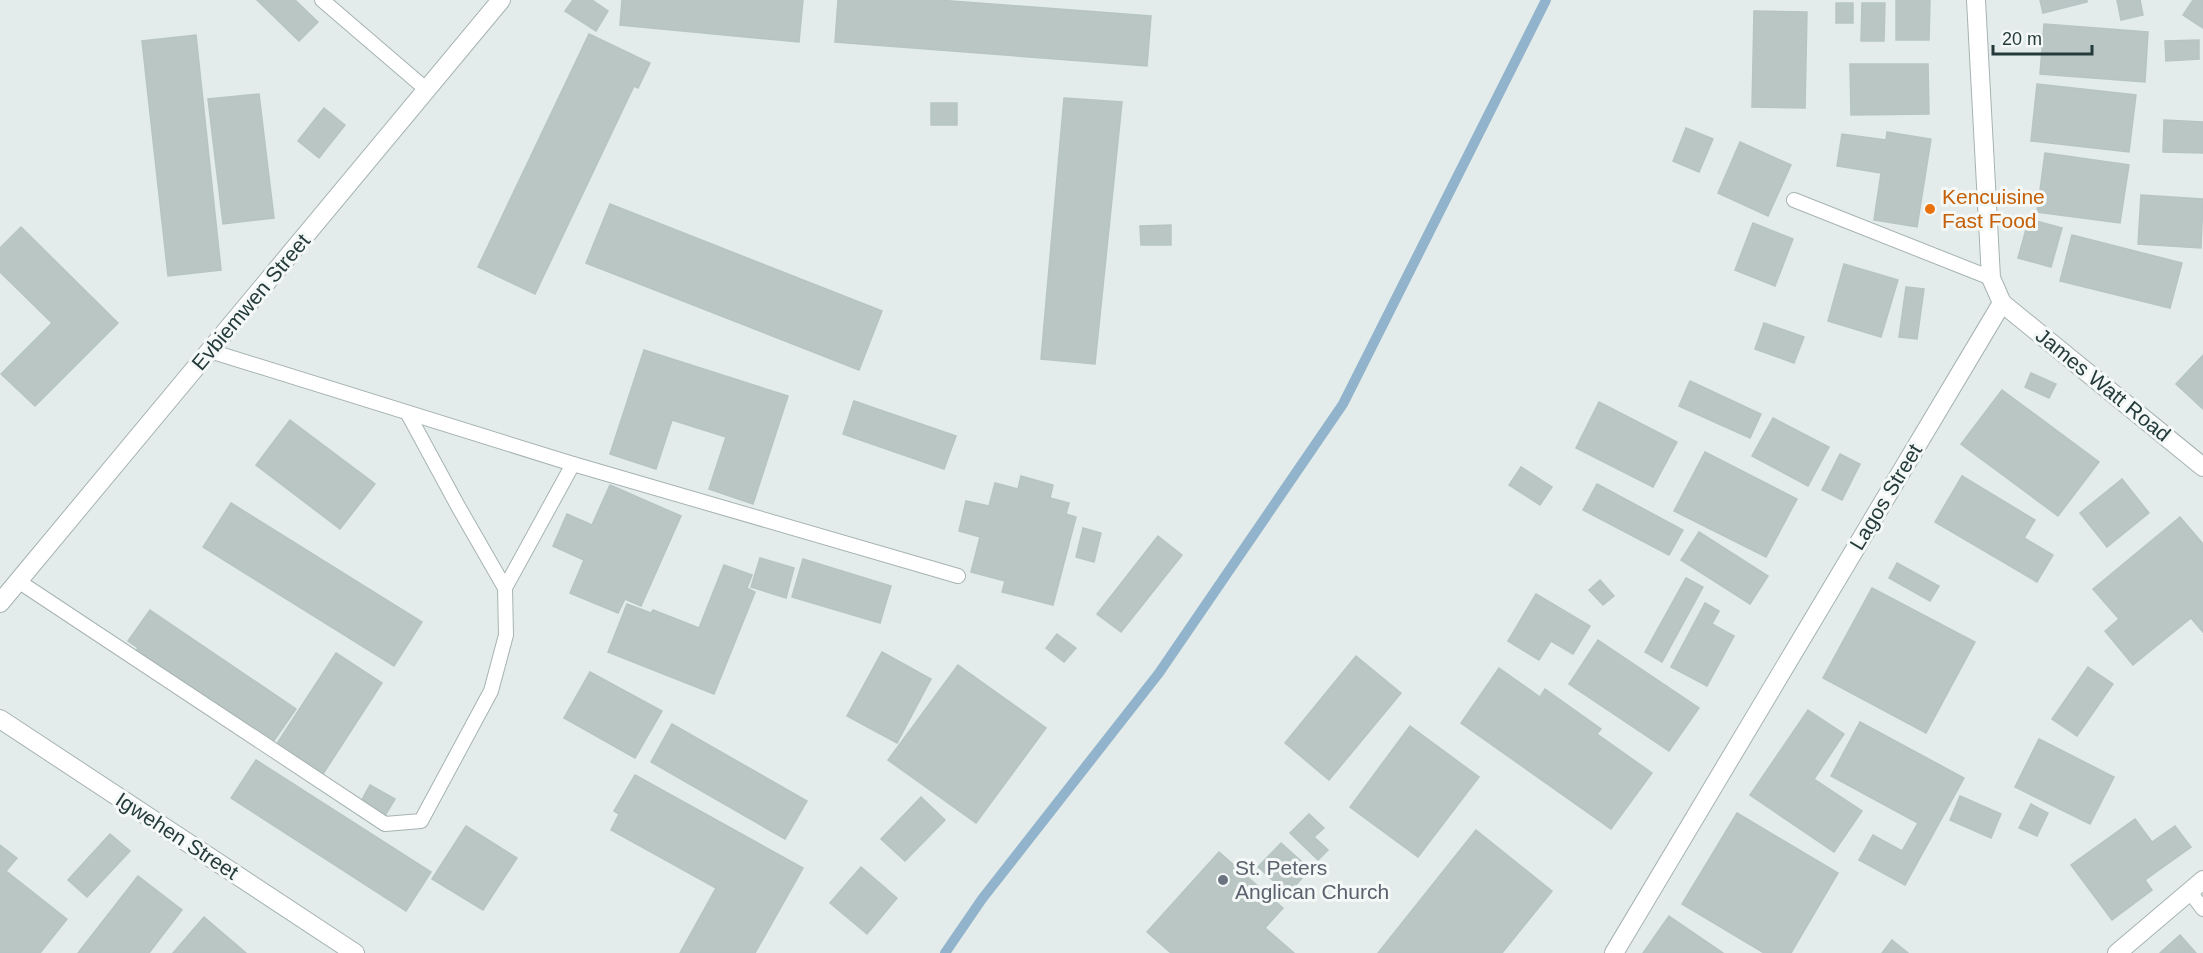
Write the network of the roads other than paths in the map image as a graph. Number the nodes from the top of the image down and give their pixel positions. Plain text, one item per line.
1 (322, 0) edge
2 (501, 0) edge
3 (1976, 0) edge
4 (427, 90) junction
5 (1794, 200) dead end
6 (1991, 278) junction
7 (2002, 303) junction
8 (210, 351) junction
9 (408, 414) junction
10 (573, 464) junction
11 (2203, 468) edge
12 (958, 576) dead end
13 (18, 581) junction
14 (505, 588) junction
15 (0, 603) edge
16 (0, 719) edge
17 (2197, 886) edge
18 (2203, 909) edge
19 (355, 953) edge
20 (1614, 953) edge
21 (2117, 953) edge

1 - 4 lane
2 - 4 street, Evbiemwen Street
3 - 6 street
4 - 8 street, Evbiemwen Street
5 - 6 lane
6 - 7 street
7 - 11 street, James Watt Road
7 - 20 street, Lagos Street
8 - 9 lane
8 - 13 street, Evbiemwen Street
9 - 10 lane
9 - 14 lane
10 - 12 lane
10 - 14 lane
13 - 14 lane
13 - 15 street, Evbiemwen Street
16 - 19 street, Igwehen Street
17 - 18 lane
17 - 21 street

